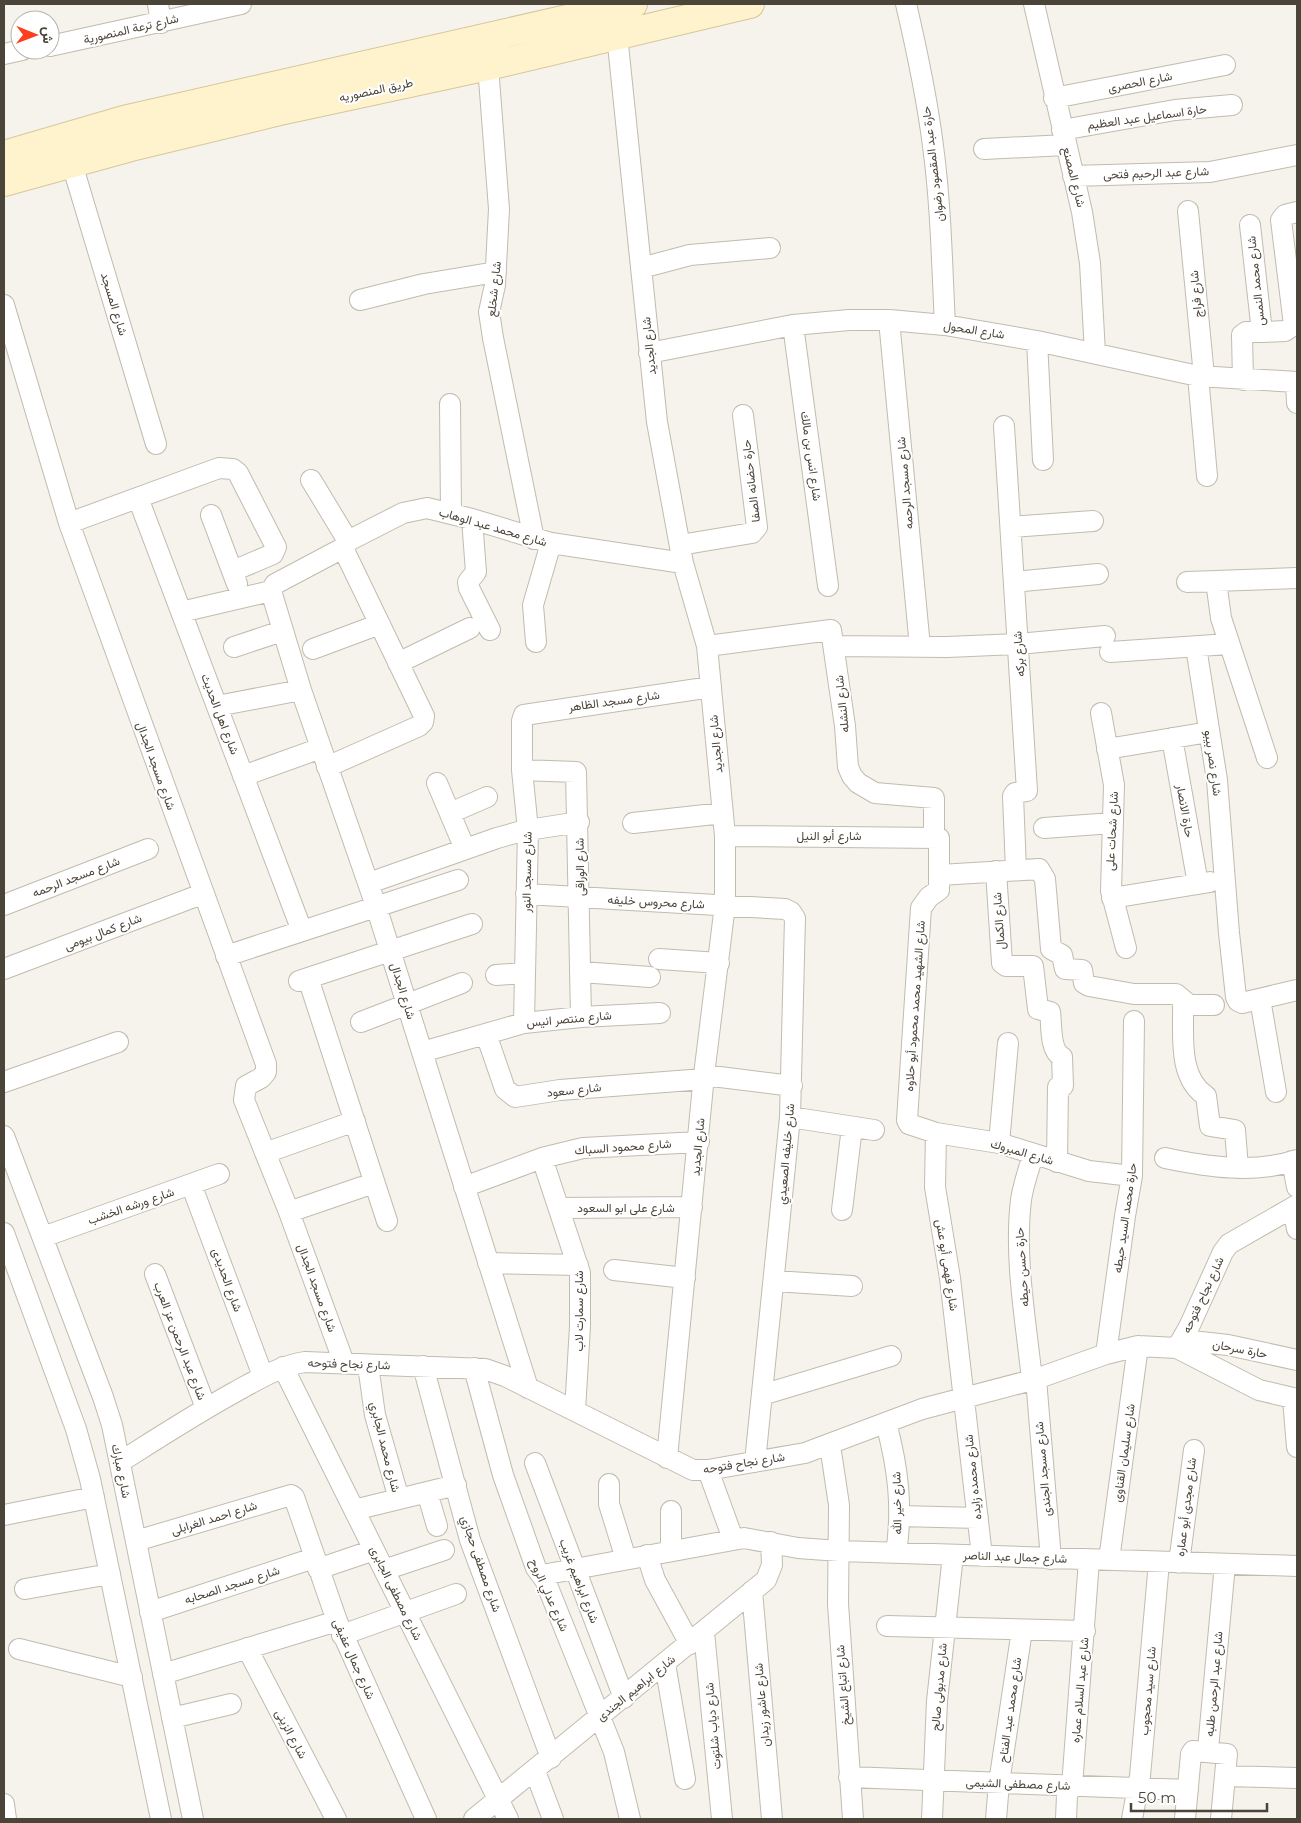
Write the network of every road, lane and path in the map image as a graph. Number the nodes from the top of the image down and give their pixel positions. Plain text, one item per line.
1 (241, 4) edge
2 (634, 4) edge
3 (750, 4) edge
4 (906, 4) edge
5 (1034, 4) edge
6 (160, 13) edge
7 (617, 35) junction
8 (60, 43) edge
9 (1225, 65) dead end
10 (488, 66) junction
11 (1054, 98) junction
12 (1232, 106) dead end
13 (124, 120) junction
14 (1064, 138) junction
15 (131, 148) junction
16 (984, 149) dead end
17 (4, 155) edge
18 (1297, 155) edge
19 (72, 164) junction
20 (1073, 176) junction
21 (4, 182) edge
22 (1188, 211) dead end
23 (1297, 212) edge
24 (1250, 225) dead end
25 (770, 248) dead end
26 (641, 268) junction
27 (496, 272) junction
28 (360, 300) dead end
29 (4, 305) edge
30 (890, 320) junction
31 (945, 325) junction
32 (793, 326) junction
33 (1262, 332) junction
34 (1037, 341) junction
35 (649, 353) junction
36 (1095, 353) junction
37 (1201, 376) junction
38 (1244, 380) junction
39 (1296, 382) edge
40 (1297, 403) edge
41 (450, 404) dead end
42 (743, 415) dead end
43 (1004, 426) dead end
44 (156, 444) dead end
45 (1043, 460) dead end
46 (1207, 476) dead end
47 (311, 480) dead end
48 (138, 498) junction
49 (451, 513) junction
50 (211, 515) dead end
51 (472, 519) junction
52 (1093, 522) dead end
53 (69, 523) junction
54 (1011, 527) junction
55 (542, 541) junction
56 (345, 544) junction
57 (681, 554) junction
58 (233, 571) junction
59 (1098, 574) dead end
60 (1297, 578) edge
61 (1216, 581) junction
62 (1014, 582) junction
63 (1188, 582) dead end
64 (828, 586) dead end
65 (271, 593) junction
66 (242, 598) junction
67 (181, 612) junction
68 (380, 624) junction
69 (470, 628) dead end
70 (282, 630) junction
71 (490, 630) dead end
72 (536, 642) dead end
73 (1018, 644) junction
74 (1229, 644) junction
75 (234, 646) dead end
76 (707, 646) junction
77 (835, 646) junction
78 (920, 647) junction
79 (1196, 647) junction
80 (314, 649) dead end
81 (398, 663) junction
82 (711, 687) junction
83 (301, 690) junction
84 (217, 706) junction
85 (1101, 713) dead end
86 (522, 721) joint
87 (1209, 732) junction
88 (1172, 738) junction
89 (321, 748) junction
90 (1107, 749) junction
91 (1267, 758) dead end
92 (328, 767) junction
93 (522, 770) junction
94 (243, 776) junction
95 (437, 783) dead end
96 (487, 797) dead end
97 (450, 813) junction
98 (723, 813) junction
99 (579, 822) junction
100 (1113, 822) junction
101 (633, 823) dead end
102 (1044, 828) dead end
103 (528, 830) junction
104 (725, 836) junction
105 (934, 837) junction
106 (148, 849) dead end
107 (465, 849) junction
108 (1016, 870) junction
109 (996, 871) junction
110 (940, 875) junction
111 (458, 880) dead end
112 (1225, 880) junction
113 (368, 883) junction
114 (1198, 884) junction
115 (202, 894) junction
116 (526, 894) junction
117 (580, 897) junction
118 (1112, 898) junction
119 (4, 905) edge
120 (725, 905) junction
121 (376, 906) junction
122 (472, 924) dead end
123 (302, 931) junction
124 (1126, 948) dead end
125 (390, 951) junction
126 (226, 956) junction
127 (660, 959) dead end
128 (719, 963) junction
129 (4, 969) edge
130 (581, 972) junction
131 (525, 973) junction
132 (496, 975) dead end
133 (650, 978) dead end
134 (462, 983) dead end
135 (1297, 990) edge
136 (1251, 1001) junction
137 (1184, 1003) junction
138 (407, 1004) junction
139 (1214, 1005) dead end
140 (660, 1013) dead end
141 (581, 1017) junction
142 (1134, 1021) dead end
143 (361, 1022) dead end
144 (524, 1023) junction
145 (486, 1034) junction
146 (118, 1042) dead end
147 (1008, 1043) dead end
148 (422, 1052) junction
149 (704, 1077) junction
150 (4, 1082) edge
151 (792, 1086) junction
152 (1276, 1092) dead end
153 (790, 1117) junction
154 (355, 1121) junction
155 (913, 1124) joint
156 (852, 1127) junction
157 (874, 1130) dead end
158 (936, 1133) junction
159 (4, 1136) edge
160 (699, 1142) junction
161 (998, 1143) junction
162 (265, 1152) junction
163 (1034, 1155) junction
164 (542, 1158) junction
165 (1165, 1158) dead end
166 (1295, 1161) edge
167 (1057, 1162) junction
168 (1238, 1168) junction
169 (219, 1174) dead end
170 (1132, 1176) junction
171 (191, 1184) junction
172 (464, 1187) junction
173 (362, 1188) dead end
174 (1297, 1188) edge
175 (1295, 1207) edge
176 (559, 1208) junction
177 (692, 1208) junction
178 (842, 1210) dead end
179 (289, 1212) junction
180 (388, 1221) dead end
181 (1297, 1229) edge
182 (4, 1233) edge
183 (42, 1237) junction
184 (488, 1263) junction
185 (578, 1265) junction
186 (614, 1270) dead end
187 (155, 1274) dead end
188 (685, 1278) junction
189 (774, 1281) junction
190 (852, 1286) dead end
191 (1179, 1344) junction
192 (1138, 1346) junction
193 (1106, 1354) junction
194 (890, 1356) dead end
195 (1297, 1360) edge
196 (344, 1363) junction
197 (368, 1365) junction
198 (422, 1366) junction
199 (283, 1367) junction
200 (474, 1368) junction
201 (263, 1376) junction
202 (1034, 1380) junction
203 (528, 1388) junction
204 (762, 1396) junction
205 (965, 1398) junction
206 (1295, 1399) edge
207 (206, 1408) junction
208 (574, 1411) junction
209 (886, 1423) junction
210 (830, 1445) junction
211 (1297, 1447) edge
212 (1194, 1450) dead end
213 (666, 1458) junction
214 (120, 1462) junction
215 (755, 1462) junction
216 (535, 1463) dead end
217 (708, 1470) junction
218 (609, 1484) dead end
219 (456, 1485) junction
220 (427, 1492) junction
221 (292, 1495) joint
222 (94, 1497) junction
223 (399, 1499) junction
224 (354, 1510) junction
225 (671, 1511) dead end
226 (4, 1516) edge
227 (900, 1516) junction
228 (978, 1518) junction
229 (437, 1526) dead end
230 (733, 1539) junction
231 (136, 1541) junction
232 (772, 1542) junction
233 (374, 1550) junction
234 (444, 1550) dead end
235 (671, 1551) junction
236 (840, 1551) junction
237 (896, 1554) junction
238 (647, 1555) junction
239 (952, 1555) junction
240 (982, 1556) junction
241 (1051, 1558) junction
242 (626, 1559) junction
243 (1099, 1560) junction
244 (1159, 1562) junction
245 (1179, 1563) junction
246 (316, 1564) junction
247 (1225, 1564) junction
248 (1297, 1566) edge
249 (574, 1569) junction
250 (384, 1570) junction
251 (110, 1574) junction
252 (542, 1575) junction
253 (25, 1589) dead end
254 (752, 1591) junction
255 (456, 1594) dead end
256 (150, 1612) junction
257 (405, 1612) junction
258 (887, 1626) dead end
259 (340, 1628) junction
260 (945, 1628) junction
261 (1022, 1630) junction
262 (1085, 1631) junction
263 (697, 1638) junction
264 (247, 1648) junction
265 (19, 1649) dead end
266 (665, 1664) junction
267 (163, 1674) junction
268 (132, 1677) junction
269 (624, 1698) junction
270 (231, 1704) dead end
271 (172, 1718) junction
272 (600, 1718) junction
273 (1206, 1752) junction
274 (551, 1758) junction
275 (535, 1771) junction
276 (1226, 1776) junction
277 (849, 1777) junction
278 (1297, 1778) edge
279 (685, 1779) dead end
280 (934, 1780) junction
281 (999, 1783) junction
282 (1072, 1786) junction
283 (1138, 1788) junction
284 (1188, 1790) junction
285 (498, 1800) junction
286 (4, 1804) edge
287 (6, 1819) edge
288 (160, 1819) edge
289 (193, 1819) edge
290 (336, 1819) edge
291 (426, 1819) edge
292 (474, 1819) edge
293 (508, 1819) edge
294 (553, 1819) edge
295 (630, 1819) edge
296 (722, 1819) edge
297 (772, 1819) edge
298 (853, 1819) edge
299 (932, 1819) edge
300 (996, 1819) edge
301 (1066, 1819) edge
302 (1132, 1819) edge
303 (1185, 1819) edge
304 (1221, 1819) edge

1 - 6 street, شارع ترعة المنصورية
2 - 13 main road, طريق المنصوريه
3 - 7 main road, طريق المنصوريه
4 - 31 street, حارة عبد المقصود رضوان
5 - 11 street, شارع المصنع
6 - 8 street, شارع ترعة المنصورية
7 - 10 main road, طريق المنصوريه
7 - 26 street, شارع الجديد
9 - 11 street, شارع الحصرى
10 - 15 main road, طريق المنصوريه
10 - 27 street, شارع شخلع
11 - 14 street, شارع المصنع
12 - 14 street, حارة اسماعيل عبد العظيم
13 - 15 main road
13 - 17 main road, طريق المنصوريه
14 - 16 street, حارة اسماعيل عبد العظيم
14 - 20 street, شارع المصنع
15 - 19 main road, طريق المنصوريه
18 - 20 street, شارع عبد الرحيم فتحى
19 - 21 main road, طريق المنصوريه
19 - 44 street, شارع المسجد
20 - 36 street, شارع المصنع
22 - 37 street, شارع فراج
23 - 33 street
24 - 33 street, شارع محمد النمس
25 - 26 street
26 - 35 street, شارع الجديد
27 - 28 street
27 - 55 street, شارع شخلع
29 - 53 street, شارع مسجد الجدال
30 - 31 street, شارع المحول
30 - 32 street, شارع المحول
30 - 78 street, شارع مسجد الرحمه
31 - 34 street, شارع المحول
32 - 35 street, شارع المحول
32 - 64 street, شارع انس بن مالك
33 - 38 street, شارع محمد النمس
34 - 36 street, شارع المحول
34 - 45 street
35 - 57 street, شارع الجديد
36 - 37 street, شارع المحول
37 - 38 street, شارع المحول
37 - 46 street, شارع فراج
38 - 39 street, شارع المحول
39 - 40 street
41 - 49 street
42 - 57 street, حارة حضانه الصفا
43 - 54 street, شارع بركه
47 - 56 street
48 - 53 street
48 - 58 street
48 - 67 street, شارع اهل الحديث
49 - 51 street, شارع محمد عبد الوهاب
49 - 56 street, شارع محمد عبد الوهاب
50 - 58 street
51 - 55 street, شارع محمد عبد الوهاب
51 - 71 street
52 - 54 street
53 - 115 street, شارع مسجد الجدال
54 - 62 street, شارع بركه
55 - 57 street, شارع محمد عبد الوهاب
55 - 72 street
56 - 65 street, شارع محمد عبد الوهاب
56 - 68 street
57 - 76 street, شارع الجديد
58 - 66 street
59 - 62 street
60 - 61 street
61 - 63 street
61 - 74 street
62 - 73 street, شارع بركه
65 - 66 street
65 - 70 street, شارع الجدال
66 - 67 street
67 - 84 street, شارع اهل الحديث
68 - 80 street
68 - 81 street
69 - 81 street
70 - 75 street
70 - 83 street, شارع الجدال
73 - 78 street
73 - 79 street
73 - 108 street, شارع بركه
74 - 79 street
74 - 91 street
76 - 77 street, شارع النشله
76 - 82 street, شارع الجديد
77 - 78 street
77 - 105 street, شارع النشله
79 - 87 street, شارع نصر بيبو
81 - 92 street
82 - 86 street, شارع مسجد الظاهر
82 - 98 street, شارع الجديد
83 - 84 street
83 - 89 street, شارع الجدال
84 - 94 street, شارع اهل الحديث
85 - 90 street, شارع شحات على
86 - 93 street, شارع مسجد النور
87 - 88 street
87 - 112 street, شارع نصر بيبو
88 - 90 street
88 - 114 street, حارة الانصار
89 - 92 street, شارع الجدال
89 - 94 street
90 - 100 street, شارع شحات على
92 - 113 street, شارع الجدال
93 - 99 street, شارع الوراقى
93 - 103 street, شارع مسجد النور
94 - 123 street, شارع اهل الحديث
95 - 97 street
96 - 97 street
97 - 107 street
98 - 101 street
98 - 104 street, شارع الجديد
99 - 103 street
99 - 117 street, شارع الوراقى
100 - 102 street
100 - 118 street, شارع شحات على
103 - 107 street
103 - 116 street, شارع مسجد النور
104 - 105 street, شارع أبو النيل
104 - 120 street, شارع الجديد
105 - 110 street, شارع الشهيد محمد محمود أبو حلاوه
106 - 119 street, شارع مسجد الرحمه
107 - 113 street
108 - 109 street
108 - 137 street
109 - 110 street
109 - 167 street, شارع الكمال
110 - 155 street, شارع الشهيد محمد محمود أبو حلاوه
111 - 121 street
112 - 114 street
112 - 136 street, شارع نصر بيبو
113 - 121 street, شارع الجدال
114 - 118 street
115 - 126 street, شارع مسجد الجدال
115 - 129 street, شارع كمال بيومى
116 - 117 street, شارع محروس خليفه
116 - 131 street, شارع مسجد النور
117 - 120 street, شارع محروس خليفه
117 - 130 street, شارع الوراقى
118 - 124 street, شارع شحات على
120 - 128 street, شارع الجديد
120 - 151 street, شارع خليفه الصعيدي
121 - 123 street
121 - 125 street, شارع الجدال
122 - 125 street
123 - 126 street
125 - 138 street, شارع الجدال
125 - 154 street
126 - 162 street, شارع مسجد الجدال
127 - 128 street
128 - 149 street, شارع الجديد
130 - 133 street
130 - 141 street, شارع الوراقى
131 - 132 street
131 - 144 street, شارع مسجد النور
134 - 138 street
135 - 136 street
136 - 152 street, شارع نصر بيبو
137 - 139 street
137 - 168 street
138 - 143 street
138 - 148 street, شارع الجدال
140 - 141 street, شارع منتصر انيس
141 - 144 street, شارع منتصر انيس
142 - 170 street, حارة محمد السيد حيطه
144 - 145 street, شارع منتصر انيس
145 - 148 street, شارع منتصر انيس
145 - 149 street, شارع سعود
146 - 150 street
147 - 161 street
148 - 172 street, شارع الجدال
149 - 151 street, شارع سعود
149 - 160 street, شارع الجديد
151 - 153 street, شارع خليفه الصعيدي
153 - 156 street
153 - 189 street, شارع خليفه الصعيدي
154 - 162 street
154 - 180 street
155 - 158 street, شارع المبروك
156 - 157 street
156 - 178 street
158 - 161 street, شارع المبروك
158 - 205 street, شارع فهمى أبو عش
159 - 183 street, شارع مبارك
160 - 164 street, شارع محمود السباك
160 - 177 street, شارع الجديد
161 - 163 street, شارع المبروك
162 - 179 street, شارع مسجد الجدال
163 - 167 street, شارع المبروك
163 - 202 street, حارة حسن حيطه
164 - 172 street, شارع محمود السباك
164 - 176 street, شارع سمارت لاب
165 - 168 street
166 - 168 street
166 - 174 street
167 - 170 street, شارع المبروك
169 - 171 street, شارع ورشه الخشب
170 - 193 street, حارة محمد السيد حيطه
171 - 183 street, شارع ورشه الخشب
171 - 201 street, شارع الحديدى
172 - 184 street, شارع الجدال
173 - 179 street
175 - 181 street
175 - 191 street, شارع نجاح فتوحه
176 - 177 street, شارع على ابو السعود
176 - 185 street, شارع سمارت لاب
177 - 188 street, شارع الجديد
179 - 196 street, شارع مسجد الجدال
182 - 222 street
183 - 214 street, شارع مبارك
184 - 185 street
184 - 203 street, شارع الجدال
185 - 208 street, شارع سمارت لاب
186 - 188 street
187 - 207 street, شارع عبد الرحمن عز العرب
188 - 213 street, شارع الجديد
189 - 190 street
189 - 204 street, شارع خليفه الصعيدي
191 - 192 street, شارع نجاح فتوحه
191 - 195 street, حارة سرحان
191 - 206 street
192 - 193 street, شارع نجاح فتوحه
192 - 243 street, شارع سليمان القناوى
193 - 202 street, شارع نجاح فتوحه
194 - 204 street
196 - 197 street, شارع نجاح فتوحه
196 - 199 street, شارع نجاح فتوحه
197 - 198 street, شارع نجاح فتوحه
197 - 223 street, شارع محمد الجابري
198 - 200 street, شارع نجاح فتوحه
198 - 219 street, شارع مصطفى حجازي
199 - 201 street, شارع نجاح فتوحه
199 - 224 street, شارع مصطفى الجابرى
200 - 203 street, شارع نجاح فتوحه
200 - 252 street, شارع عدلي الروح
201 - 207 street, شارع نجاح فتوحه
202 - 205 street, شارع نجاح فتوحه
202 - 241 street, شارع مسجد الجندى
203 - 208 street, شارع نجاح فتوحه
204 - 215 street, شارع خليفه الصعيدي
205 - 209 street, شارع نجاح فتوحه
205 - 228 street, شارع محمده زايده
206 - 211 street
207 - 214 street, شارع نجاح فتوحه
208 - 213 street, شارع نجاح فتوحه
209 - 210 street, شارع نجاح فتوحه
209 - 227 street, شارع خير الله
210 - 215 street, شارع نجاح فتوحه
210 - 236 street, شارع اتباع الشيخ
212 - 245 street, شارع مجدى أبو عماره
213 - 217 street, شارع نجاح فتوحه
214 - 231 street, شارع مبارك
215 - 217 street, شارع نجاح فتوحه
216 - 249 street, شارع ابراهيم غريب
217 - 230 street
218 - 242 street
219 - 220 street
219 - 274 street, شارع مصطفى حجازي
220 - 223 street
220 - 229 street
221 - 231 street, شارع احمد الغرابلى
221 - 246 street, شارع جمال عفيفى
222 - 226 street
222 - 251 street
223 - 224 street
224 - 233 street, شارع مصطفى الجابرى
225 - 235 street
227 - 228 street
227 - 237 street, شارع خير الله
228 - 240 street, شارع محمده زايده
230 - 232 street, شارع جمال عبد الناصر
230 - 235 street, شارع جمال عبد الناصر
231 - 256 street, شارع مبارك
232 - 236 street, شارع جمال عبد الناصر
232 - 254 street, شارع ابراهيم الجندى
233 - 246 street, شارع مسجد الصحابه
233 - 250 street, شارع مصطفى الجابرى
234 - 250 street
235 - 238 street, شارع جمال عبد الناصر
236 - 237 street, شارع جمال عبد الناصر
236 - 277 street, شارع اتباع الشيخ
237 - 239 street, شارع جمال عبد الناصر
238 - 242 street, شارع جمال عبد الناصر
238 - 263 street
239 - 240 street, شارع جمال عبد الناصر
239 - 260 street, شارع مدبولى صالح
240 - 241 street, شارع جمال عبد الناصر
241 - 243 street, شارع جمال عبد الناصر
242 - 249 street, شارع جمال عبد الناصر
243 - 244 street, شارع جمال عبد الناصر
243 - 262 street, شارع عبد السلام عماره
244 - 245 street, شارع جمال عبد الناصر
244 - 283 street, شارع سيد محجوب
245 - 247 street, شارع جمال عبد الناصر
246 - 256 street, شارع مسجد الصحابه
246 - 259 street, شارع جمال عفيفى
247 - 248 street, شارع جمال عبد الناصر
247 - 273 street, شارع عبد الرحمن طلبه
249 - 252 street, شارع جمال عبد الناصر
249 - 269 street, شارع ابراهيم غريب
250 - 257 street, شارع مصطفى الجابرى
251 - 253 street
251 - 268 street
252 - 272 street, شارع عدلي الروح
254 - 263 street, شارع ابراهيم الجندى
254 - 297 street, شارع عاشور زيدان
255 - 257 street
256 - 267 street, شارع مبارك
257 - 259 street
257 - 285 street, شارع مصطفى الجابرى
258 - 260 street
259 - 264 street
259 - 291 street, شارع جمال عفيفى
260 - 261 street
260 - 280 street, شارع مدبولى صالح
261 - 262 street
261 - 281 street, شارع محمد عبد الفتاح
262 - 282 street, شارع عبد السلام عماره
263 - 266 street, شارع ابراهيم الجندى
263 - 296 street, شارع دياب شلتوت
264 - 267 street
264 - 290 street, شارع الزينى
265 - 268 street
266 - 269 street, شارع ابراهيم الجندى
266 - 279 street
267 - 271 street, شارع مبارك
268 - 288 street
269 - 272 street, شارع ابراهيم الجندى
270 - 271 street
271 - 289 street, شارع مبارك
272 - 274 street, شارع ابراهيم الجندى
272 - 295 street, شارع عدلي الروح
273 - 276 street
273 - 284 street, شارع عبد الرحمن طلبه
274 - 275 street, شارع ابراهيم الجندى
275 - 285 street, شارع ابراهيم الجندى
275 - 294 street
276 - 278 street
276 - 304 street
277 - 280 street, شارع مصطفى الشيمى
277 - 298 street, شارع اتباع الشيخ
280 - 281 street, شارع مصطفى الشيمى
280 - 299 street, شارع مدبولى صالح
281 - 282 street, شارع مصطفى الشيمى
281 - 300 street, شارع محمد عبد الفتاح
282 - 283 street, شارع مصطفى الشيمى
282 - 301 street, شارع عبد السلام عماره
283 - 284 street, شارع مصطفى الشيمى
283 - 302 street, شارع سيد محجوب
284 - 303 street, شارع عبد الرحمن طلبه
285 - 292 street, شارع ابراهيم الجندى
285 - 293 street, شارع مصطفى الجابرى
286 - 287 street

